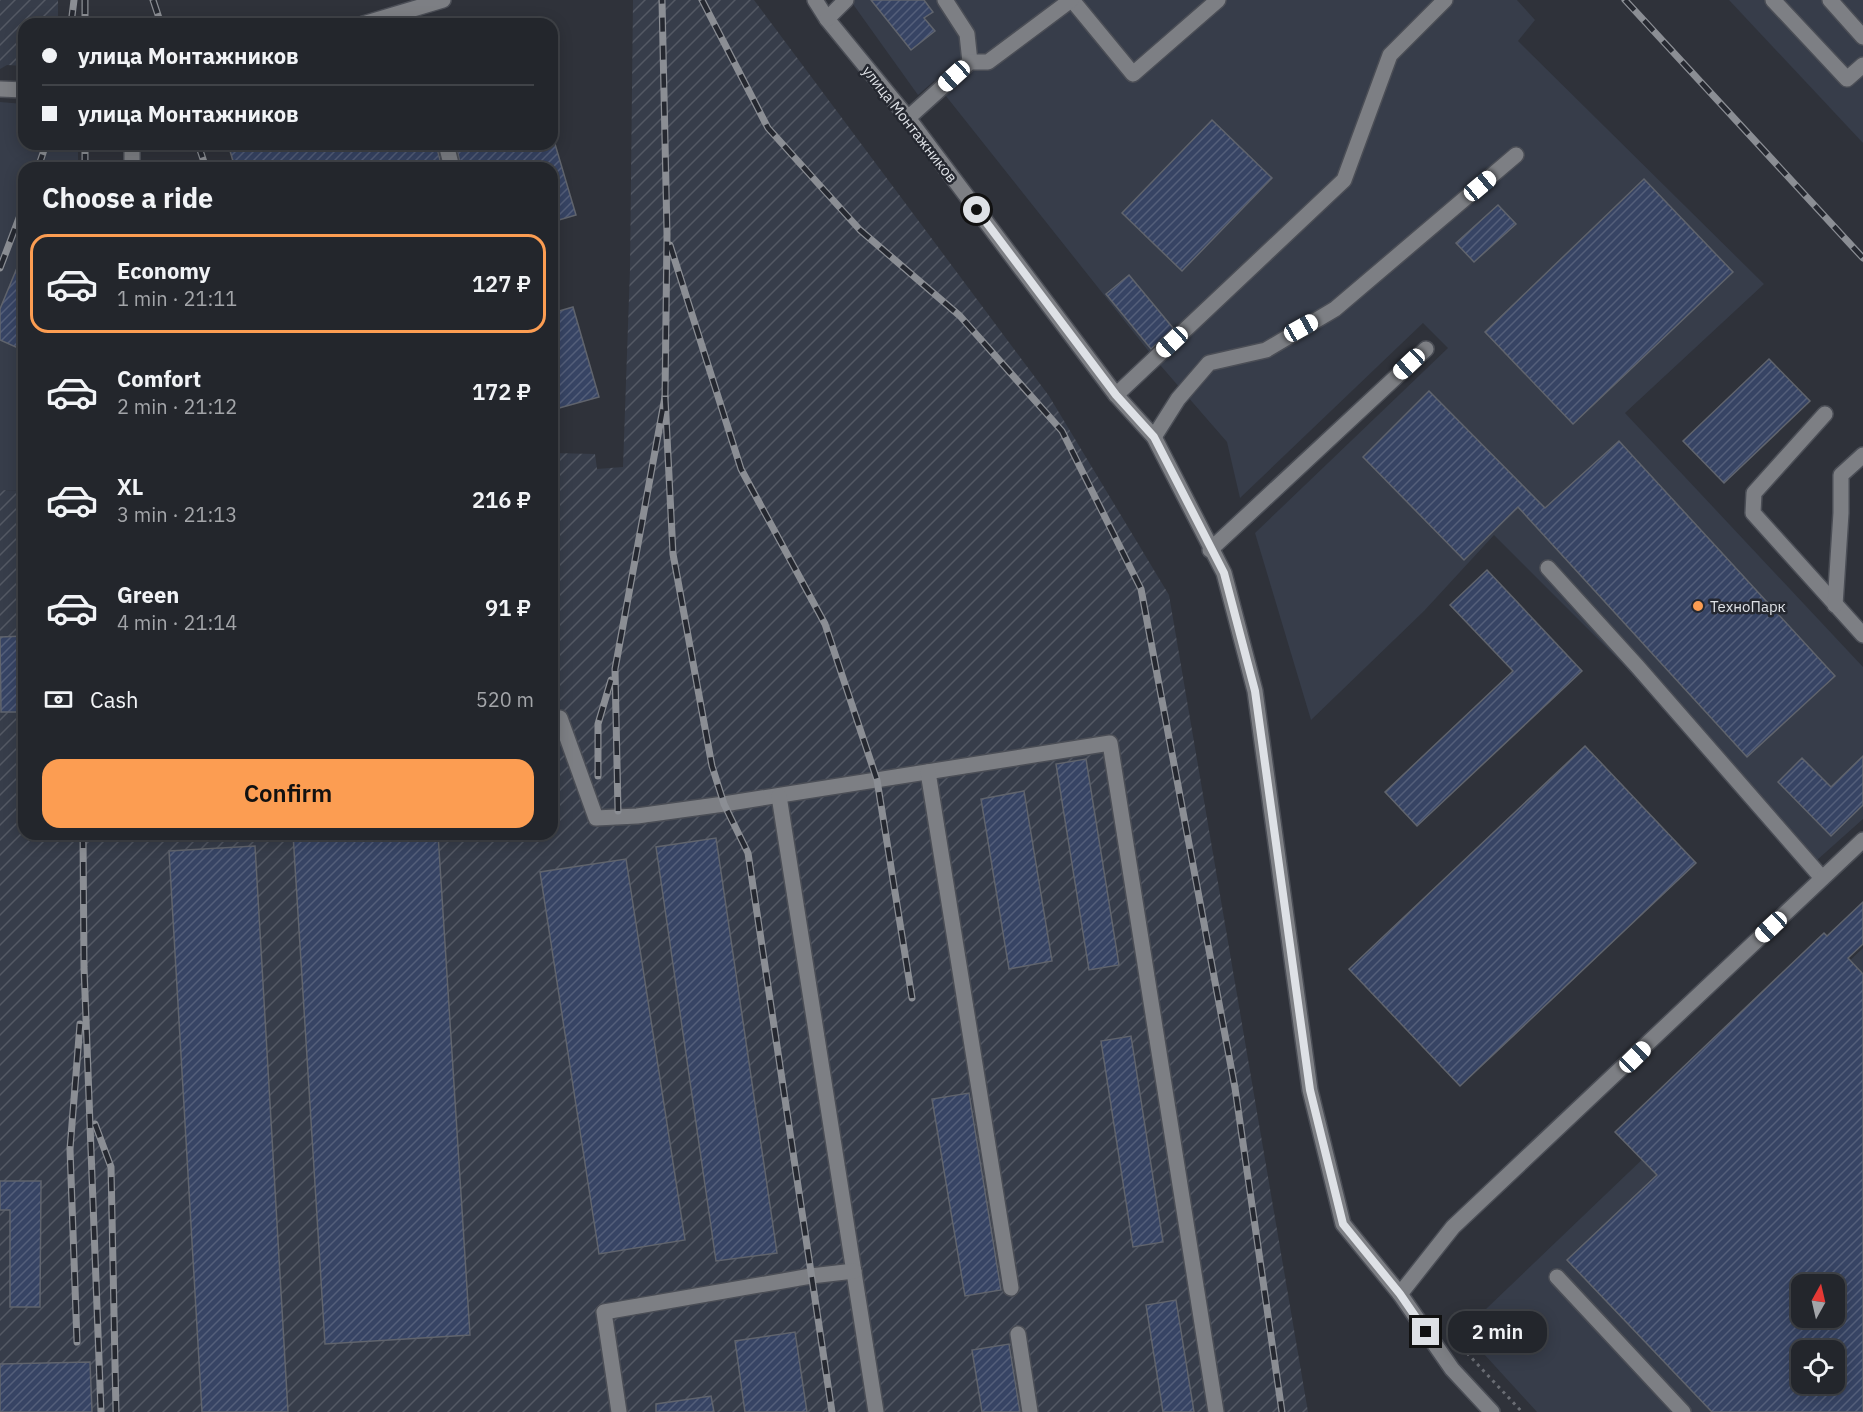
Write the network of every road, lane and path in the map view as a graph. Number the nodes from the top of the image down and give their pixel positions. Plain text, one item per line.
1 (442, 0) edge
2 (815, 0) edge
3 (846, 0) edge
4 (945, 0) edge
5 (1071, 0) edge
6 (1218, 0) edge
7 (1445, 0) edge
8 (1773, 0) edge
9 (1830, 0) edge
10 (410, 17) edge
11 (827, 19) junction
12 (1863, 37) edge
13 (970, 62) junction
14 (1863, 65) edge
15 (0, 89) edge
16 (18, 90) edge
17 (908, 118) junction
18 (1516, 155) dead end
19 (1426, 349) dead end
20 (1116, 395) junction
21 (1825, 414) dead end
22 (1154, 437) junction
23 (1863, 455) edge
24 (1210, 550) junction
25 (1548, 568) dead end
26 (1835, 604) junction
27 (1863, 635) edge
28 (560, 718) dead end
29 (928, 772) junction
30 (779, 796) junction
31 (1863, 840) edge
32 (1822, 879) junction
33 (854, 1271) junction
34 (1557, 1277) dead end
35 (1011, 1288) dead end
36 (1400, 1294) junction
37 (1018, 1334) dead end
38 (1467, 1353) dead end
39 (619, 1412) edge
40 (876, 1412) edge
41 (1030, 1412) edge
42 (1216, 1412) edge
43 (1492, 1412) edge
44 (1522, 1412) edge
45 (1683, 1412) edge

1 - 10 street
2 - 11 street, улица Монтажников
3 - 11 street
4 - 13 street
5 - 6 street
5 - 13 street
7 - 20 street
8 - 14 street
9 - 12 street
11 - 17 street, улица Монтажников
13 - 17 street
15 - 16 street
17 - 20 street, улица Монтажников
18 - 22 street
19 - 24 street
20 - 22 street, улица Монтажников
21 - 26 street
22 - 24 street, улица Монтажников
23 - 26 street
24 - 36 street, улица Монтажников
25 - 32 street
26 - 27 street
28 - 30 street
29 - 30 street
29 - 35 street
29 - 42 street
30 - 33 street
31 - 32 street
32 - 36 street
33 - 39 street
33 - 40 street
34 - 45 street
36 - 43 street, улица Монтажников
37 - 41 street
38 - 44 path

